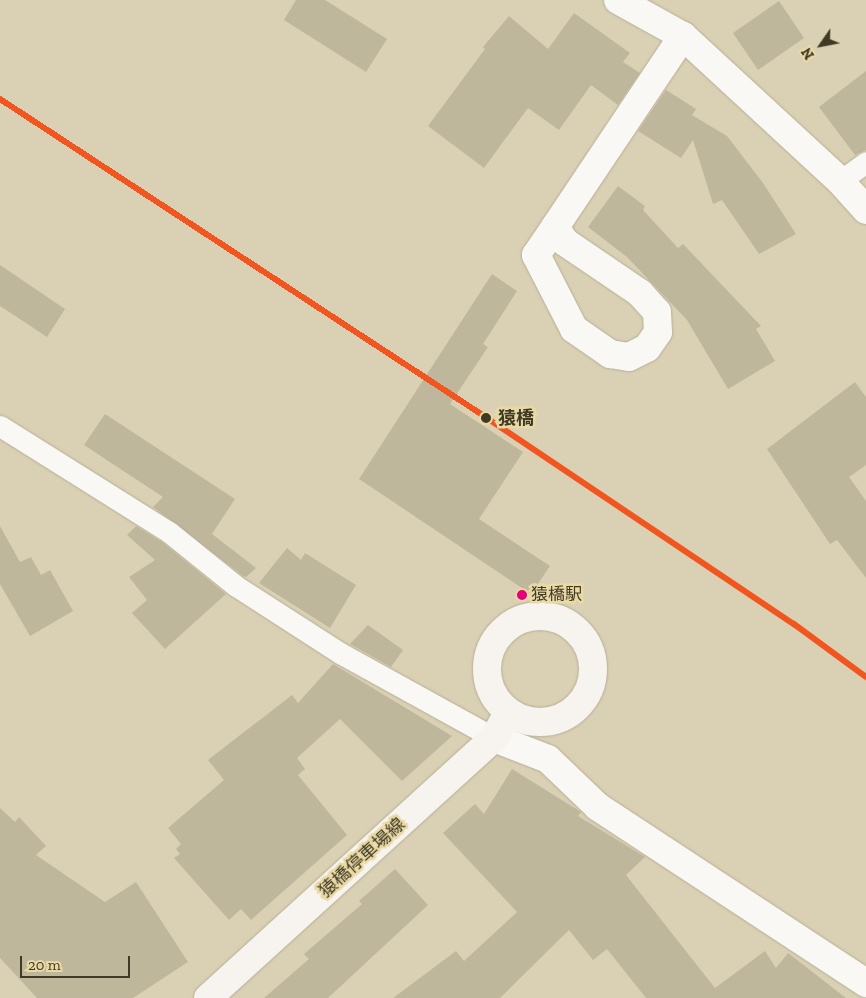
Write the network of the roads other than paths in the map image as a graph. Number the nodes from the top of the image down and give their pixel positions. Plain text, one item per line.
1 (618, 0) edge
2 (683, 36) junction
3 (866, 162) edge
4 (840, 180) junction
5 (866, 210) edge
6 (555, 227) junction
7 (0, 426) edge
8 (508, 713) dead end
9 (494, 738) junction
10 (866, 983) edge
11 (208, 998) edge

1 - 2 street
2 - 4 street
2 - 6 street
3 - 4 lane
4 - 5 street
6 - 6 street
7 - 9 lane
8 - 9 main road, 猿橋停車場線
9 - 10 street
9 - 11 main road, 猿橋停車場線

